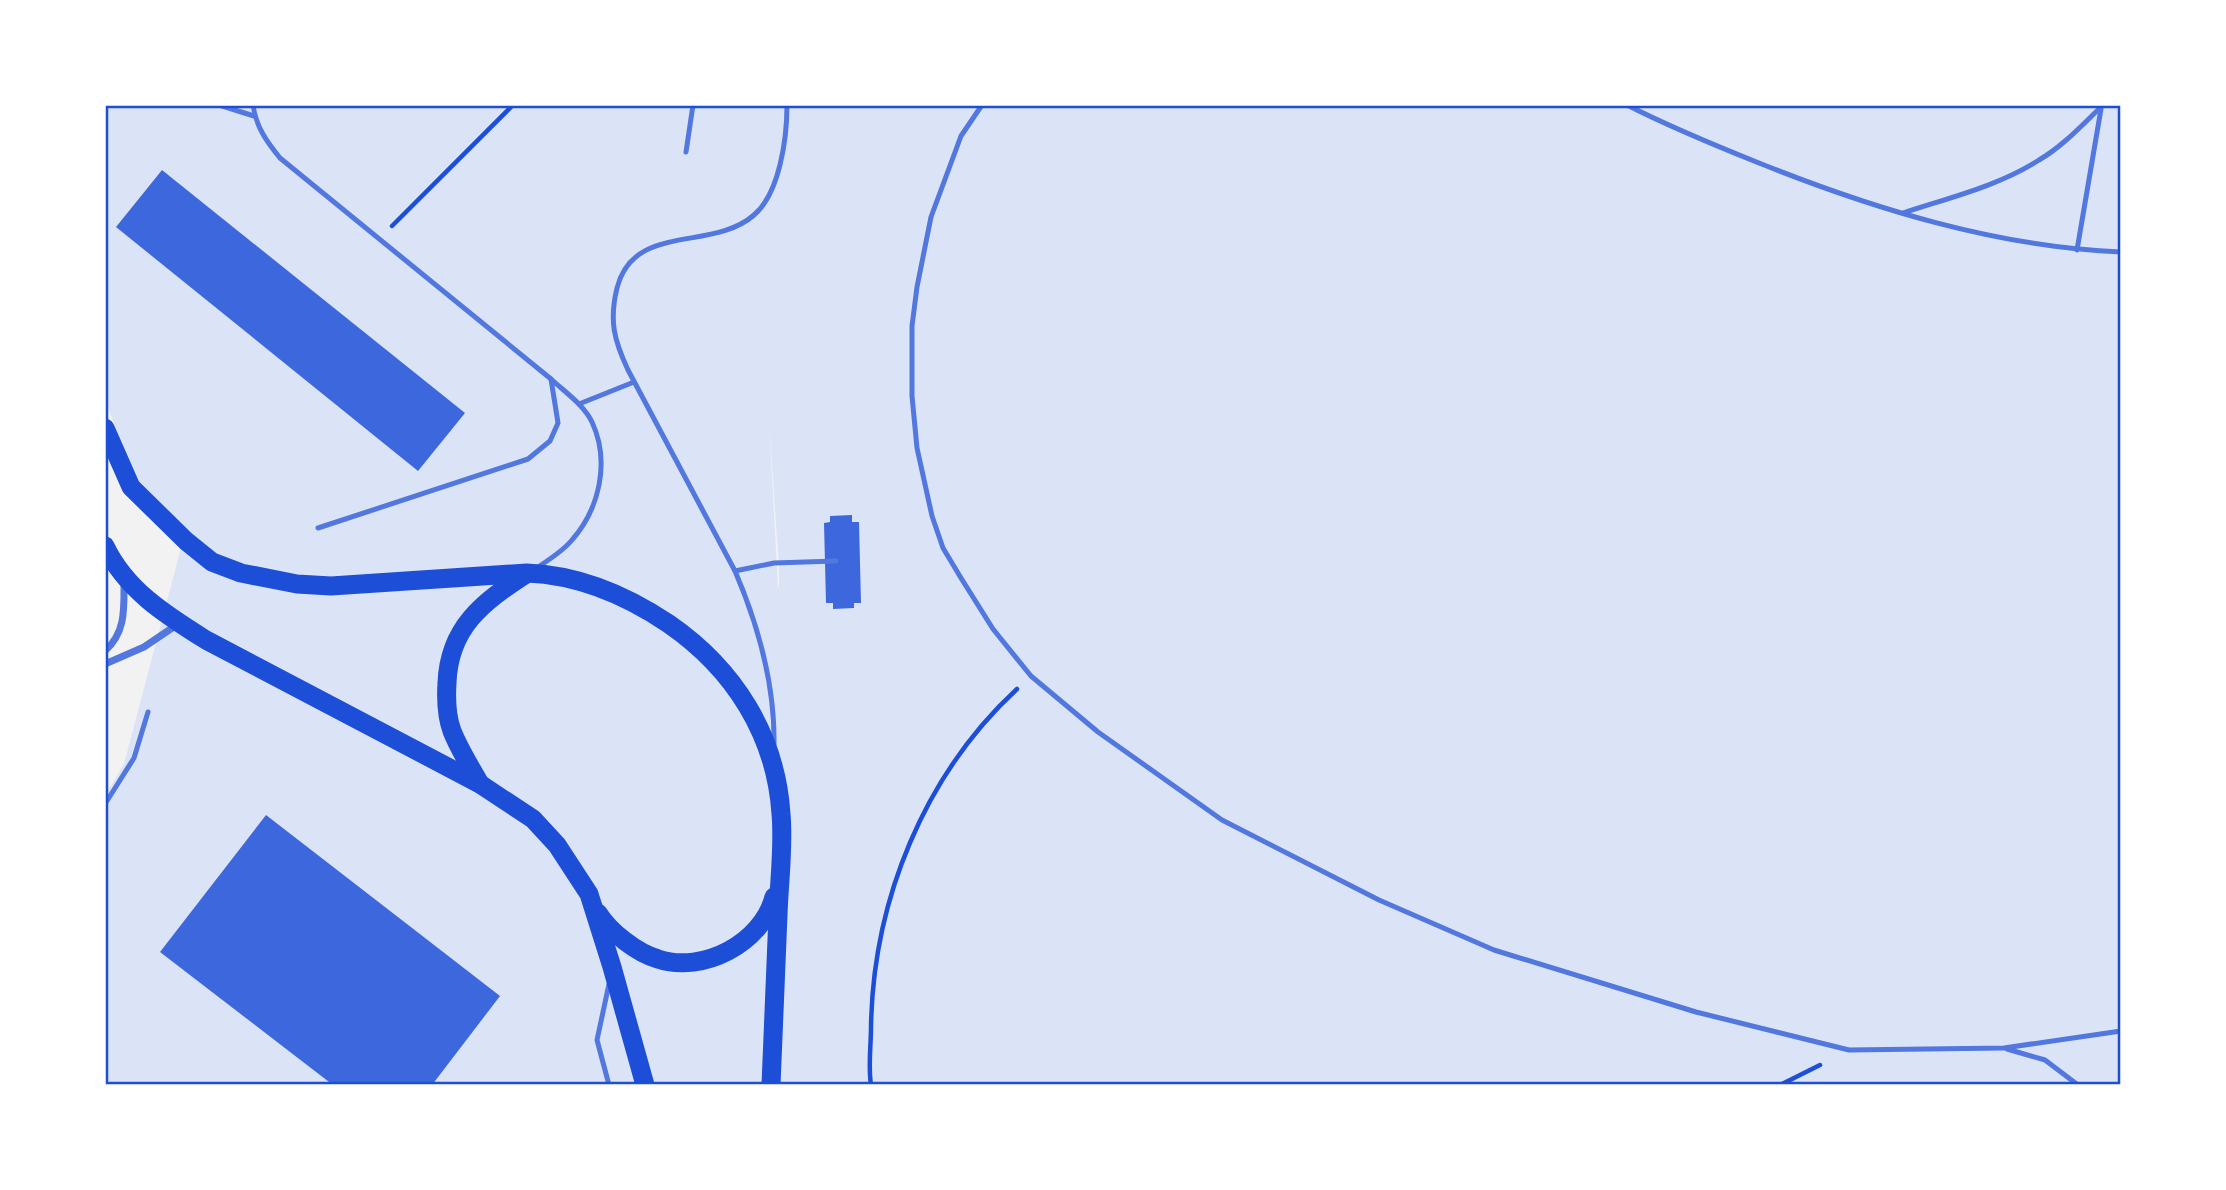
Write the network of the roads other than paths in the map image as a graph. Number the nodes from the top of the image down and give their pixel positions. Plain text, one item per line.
1 (219, 105) edge
2 (253, 105) edge
3 (693, 105) edge
4 (787, 105) edge
5 (982, 105) edge
6 (1627, 105) edge
7 (2101, 106) edge
8 (254, 116) junction
9 (687, 152) dead end
10 (1903, 213) junction
11 (2077, 250) junction
12 (2121, 252) edge
13 (551, 379) junction
14 (634, 382) junction
15 (579, 404) junction
16 (105, 428) edge
17 (318, 528) dead end
18 (105, 546) edge
19 (836, 561) dead end
20 (735, 571) junction
21 (527, 573) junction
22 (124, 578) junction
23 (179, 623) junction
24 (105, 651) edge
25 (105, 664) edge
26 (148, 712) dead end
27 (774, 766) junction
28 (480, 784) junction
29 (105, 804) edge
30 (779, 875) junction
31 (589, 894) junction
32 (612, 967) junction
33 (2121, 1031) edge
34 (2004, 1048) junction
35 (609, 1085) edge
36 (645, 1085) edge
37 (771, 1085) edge
38 (2078, 1085) edge

1 - 8 lane
2 - 8 lane
3 - 9 lane
4 - 14 lane
5 - 34 lane
6 - 10 lane
7 - 10 lane
7 - 11 lane
8 - 13 lane
10 - 11 lane
11 - 12 lane
13 - 15 lane
13 - 17 lane
14 - 15 lane
14 - 20 lane
15 - 21 lane
16 - 21 highway
18 - 22 highway
19 - 20 lane
20 - 27 lane
21 - 27 highway
21 - 28 highway
22 - 23 highway
22 - 24 street
23 - 25 street
23 - 28 highway
26 - 29 lane
27 - 30 highway
28 - 31 highway
30 - 31 highway
30 - 37 highway
31 - 32 highway
32 - 35 lane
32 - 36 highway
33 - 34 lane
34 - 38 lane

